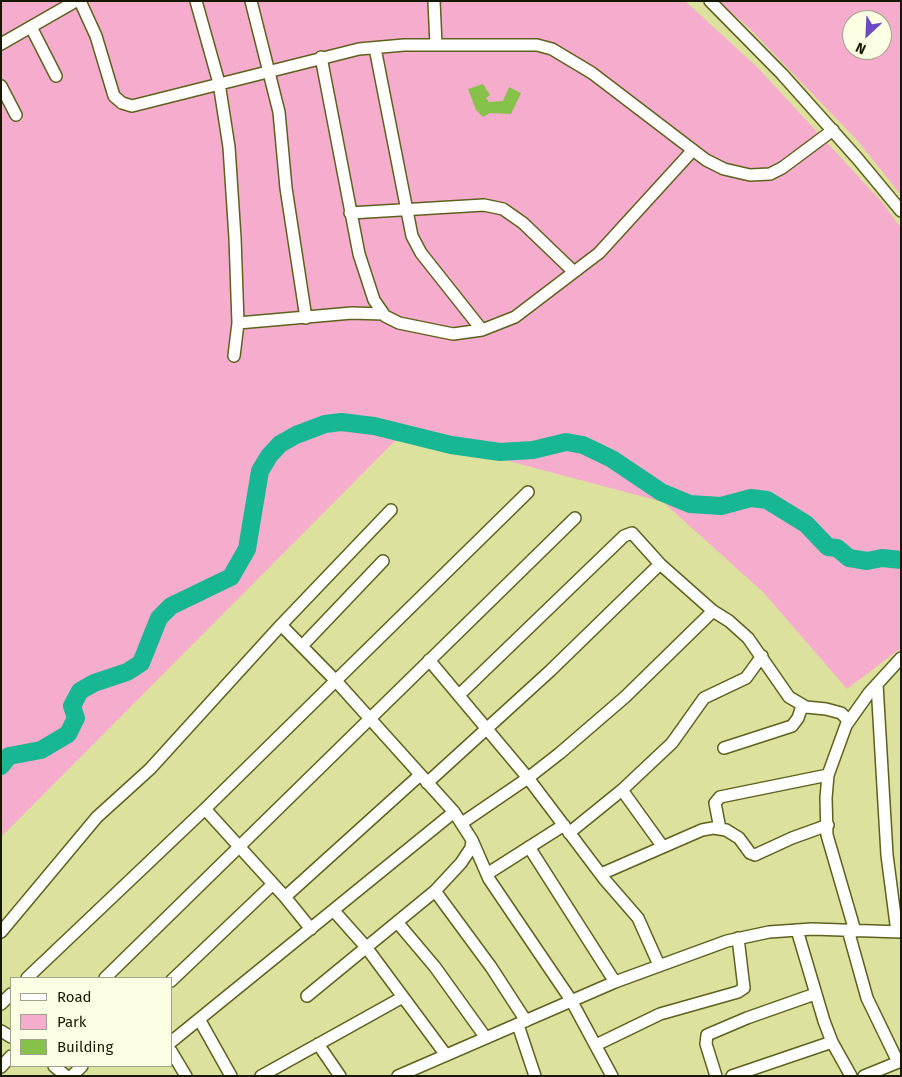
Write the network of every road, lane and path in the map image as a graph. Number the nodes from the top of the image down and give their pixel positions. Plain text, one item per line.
1 (76, 1) edge
2 (80, 1) edge
3 (196, 1) edge
4 (251, 1) edge
5 (434, 1) edge
6 (710, 1) edge
7 (31, 27) junction
8 (1, 44) edge
9 (436, 45) junction
10 (375, 48) junction
11 (321, 58) junction
12 (270, 70) junction
13 (56, 76) dead end
14 (219, 83) junction
15 (1, 86) edge
16 (16, 114) dead end
17 (833, 130) junction
18 (693, 150) junction
19 (406, 209) junction
20 (901, 212) edge
21 (350, 213) junction
22 (574, 272) junction
23 (383, 314) junction
24 (306, 318) junction
25 (238, 323) junction
26 (482, 330) junction
27 (234, 356) dead end
28 (528, 492) dead end
29 (391, 510) dead end
30 (575, 518) dead end
31 (383, 561) dead end
32 (660, 564) junction
33 (713, 611) junction
34 (281, 625) junction
35 (302, 646) junction
36 (762, 656) junction
37 (901, 658) edge
38 (429, 660) junction
39 (892, 668) junction
40 (901, 676) edge
41 (336, 681) junction
42 (877, 684) junction
43 (459, 695) junction
44 (802, 706) junction
45 (370, 718) junction
46 (847, 724) junction
47 (488, 728) junction
48 (724, 748) dead end
49 (828, 775) junction
50 (528, 778) junction
51 (424, 779) junction
52 (622, 790) junction
53 (204, 809) junction
54 (454, 812) junction
55 (462, 823) junction
56 (828, 826) junction
57 (566, 829) junction
58 (720, 829) junction
59 (472, 840) junction
60 (238, 846) junction
61 (528, 847) junction
62 (663, 847) junction
63 (487, 874) junction
64 (601, 874) junction
65 (273, 884) junction
66 (436, 891) junction
67 (285, 897) junction
68 (334, 911) junction
69 (398, 922) junction
70 (311, 929) junction
71 (797, 930) junction
72 (851, 930) junction
73 (1, 932) edge
74 (900, 932) edge
75 (738, 938) junction
76 (366, 947) junction
77 (659, 965) junction
78 (28, 977) edge
79 (106, 977) edge
80 (172, 980) edge
81 (615, 982) junction
82 (815, 994) junction
83 (10, 995) edge
84 (307, 996) dead end
85 (403, 997) junction
86 (571, 1000) junction
87 (1, 1004) edge
88 (199, 1019) junction
89 (522, 1023) junction
90 (486, 1038) junction
91 (172, 1041) edge
92 (832, 1042) junction
93 (318, 1044) junction
94 (596, 1045) junction
95 (172, 1053) edge
96 (446, 1055) junction
97 (10, 1057) edge
98 (899, 1061) edge
99 (1, 1067) edge
100 (55, 1067) edge
101 (81, 1067) edge
102 (281, 1071) edge
103 (868, 1075) edge
104 (66, 1076) edge
105 (72, 1076) edge
106 (186, 1076) edge
107 (231, 1076) edge
108 (261, 1076) edge
109 (340, 1076) edge
110 (398, 1076) edge
111 (535, 1076) edge
112 (612, 1076) edge
113 (716, 1076) edge
114 (732, 1076) edge
115 (851, 1076) edge

1 - 7 street
2 - 14 street
3 - 14 street
4 - 12 street
5 - 9 street
6 - 17 street
7 - 8 street
7 - 13 street
9 - 10 street
9 - 18 street
10 - 11 street
10 - 19 street
11 - 12 street
11 - 21 street
12 - 14 street
12 - 24 street
14 - 25 street
15 - 16 street
17 - 18 street
17 - 20 street
18 - 22 street
19 - 21 street
19 - 22 street
19 - 26 street
21 - 23 street
22 - 26 street
23 - 24 street
23 - 26 street
24 - 25 street
25 - 27 street
28 - 41 street
29 - 34 street
30 - 38 street
31 - 35 street
32 - 33 street
32 - 43 street
32 - 47 street
33 - 36 street
33 - 50 street
34 - 35 street
34 - 73 street
35 - 41 street
36 - 44 street
36 - 52 street
37 - 39 street
38 - 43 street
38 - 45 street
39 - 40 street
39 - 42 street
41 - 45 street
41 - 53 street
42 - 46 street
42 - 74 street
43 - 47 street
44 - 46 street
44 - 48 street
45 - 51 street
45 - 60 street
46 - 49 street
47 - 50 street
47 - 51 street
49 - 56 street
49 - 58 street
50 - 55 street
50 - 57 street
51 - 54 street
51 - 67 street
52 - 57 street
52 - 62 street
53 - 60 street
53 - 78 street
54 - 55 street
54 - 68 street
55 - 59 street
56 - 58 street
56 - 72 street
57 - 61 street
57 - 64 street
58 - 62 street
59 - 63 street
59 - 66 street
60 - 65 street
60 - 79 street
61 - 63 street
61 - 81 street
62 - 64 street
63 - 86 street
64 - 77 street
65 - 67 street
65 - 80 street
66 - 69 street
66 - 89 street
67 - 70 street
68 - 70 street
68 - 76 street
69 - 76 street
69 - 90 street
70 - 88 street
71 - 72 street
71 - 75 street
71 - 82 street
72 - 74 street
72 - 98 street
75 - 77 street
75 - 94 street
76 - 84 street
76 - 85 street
77 - 81 street
81 - 86 street
82 - 92 street
82 - 113 street
83 - 87 street
85 - 93 street
85 - 96 street
86 - 89 street
86 - 94 street
88 - 91 street
88 - 107 street
89 - 90 street
89 - 111 street
90 - 96 street
92 - 114 street
92 - 115 street
93 - 102 street
93 - 109 street
94 - 112 street
95 - 106 street
96 - 110 street
97 - 99 street
98 - 103 street
100 - 104 street
101 - 105 street
102 - 108 street

